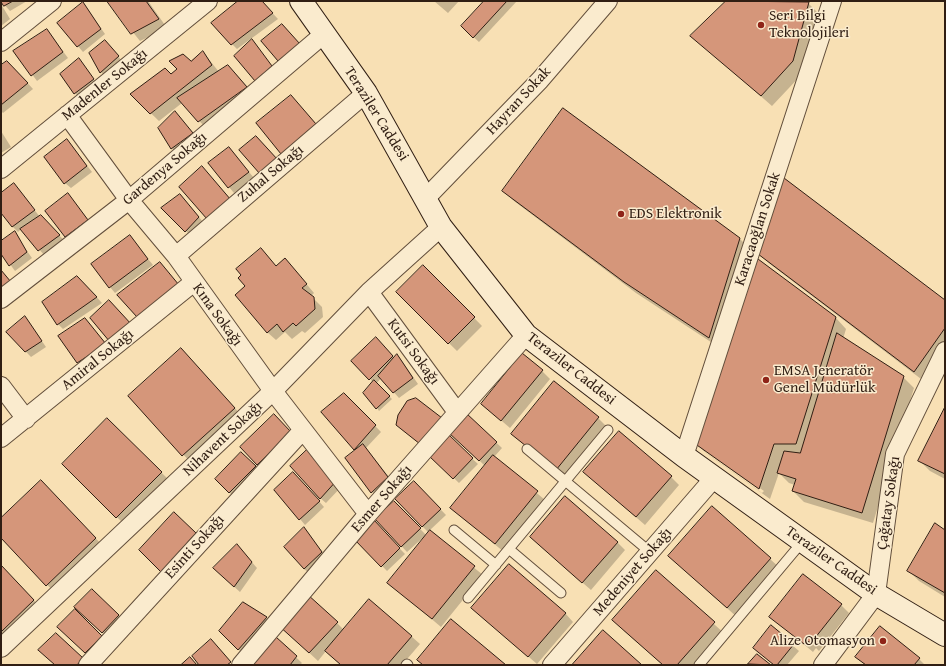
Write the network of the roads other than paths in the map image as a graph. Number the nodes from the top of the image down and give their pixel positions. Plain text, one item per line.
1 (52, 1) edge
2 (208, 1) edge
3 (301, 1) edge
4 (608, 1) edge
5 (832, 1) edge
6 (324, 34) junction
7 (1, 42) edge
8 (366, 93) junction
9 (67, 115) junction
10 (1, 169) edge
11 (426, 198) junction
12 (129, 200) junction
13 (441, 227) junction
14 (176, 256) junction
15 (194, 282) junction
16 (369, 292) junction
17 (1, 299) edge
18 (526, 335) junction
19 (945, 351) edge
20 (1, 386) edge
21 (273, 391) junction
22 (457, 412) junction
23 (26, 419) junction
24 (303, 430) junction
25 (608, 430) dead end
26 (1, 438) edge
27 (527, 449) dead end
28 (684, 456) junction
29 (714, 478) junction
30 (566, 481) junction
31 (368, 514) junction
32 (454, 530) dead end
33 (803, 542) junction
34 (509, 549) junction
35 (650, 552) junction
36 (496, 565) junction
37 (562, 593) dead end
38 (876, 594) junction
39 (468, 598) dead end
40 (945, 635) edge
41 (1, 648) edge
42 (88, 665) edge
43 (241, 665) edge
44 (552, 665) edge
45 (699, 665) edge
46 (823, 665) edge

1 - 7 street
2 - 9 street, Madenler Sokağı
3 - 6 main road, Teraziler Caddesi
4 - 11 street, Hayran Sokak
5 - 28 street, Karacaoğlan Sokak
6 - 8 main road, Teraziler Caddesi
6 - 12 street, Gardenya Sokağı
8 - 11 main road, Teraziler Caddesi
8 - 14 street, Zuhal Sokağı
9 - 10 street, Madenler Sokağı
9 - 12 street, Kına Sokağı
11 - 13 main road, Teraziler Caddesi
12 - 14 street, Kına Sokağı
12 - 17 street, Gardenya Sokağı
13 - 16 street, Nihavent Sokağı
13 - 18 main road, Teraziler Caddesi
14 - 15 street, Kına Sokağı
15 - 21 street, Kına Sokağı
15 - 23 street, Amiral Sokağı
16 - 21 street, Nihavent Sokağı
16 - 22 street, Kutsi Sokağı
18 - 22 street, Esmer Sokağı
18 - 28 main road, Teraziler Caddesi
19 - 38 street, Çağatay Sokağı
20 - 23 street
21 - 24 street, Kına Sokağı
21 - 41 street, Nihavent Sokağı
22 - 31 street, Esmer Sokağı
23 - 26 street, Amiral Sokağı
24 - 31 street, Kına Sokağı
24 - 42 street, Esinti Sokağı
25 - 30 lane
27 - 30 lane
28 - 29 main road, Teraziler Caddesi
29 - 33 main road, Teraziler Caddesi
29 - 35 street, Medeniyet Sokağı
30 - 34 lane
30 - 35 lane
31 - 43 street, Esmer Sokağı
32 - 36 lane
33 - 38 main road, Teraziler Caddesi
33 - 45 lane
34 - 36 lane
34 - 37 lane
35 - 44 street, Medeniyet Sokağı
36 - 39 lane
38 - 40 main road, Teraziler Caddesi
38 - 46 street

